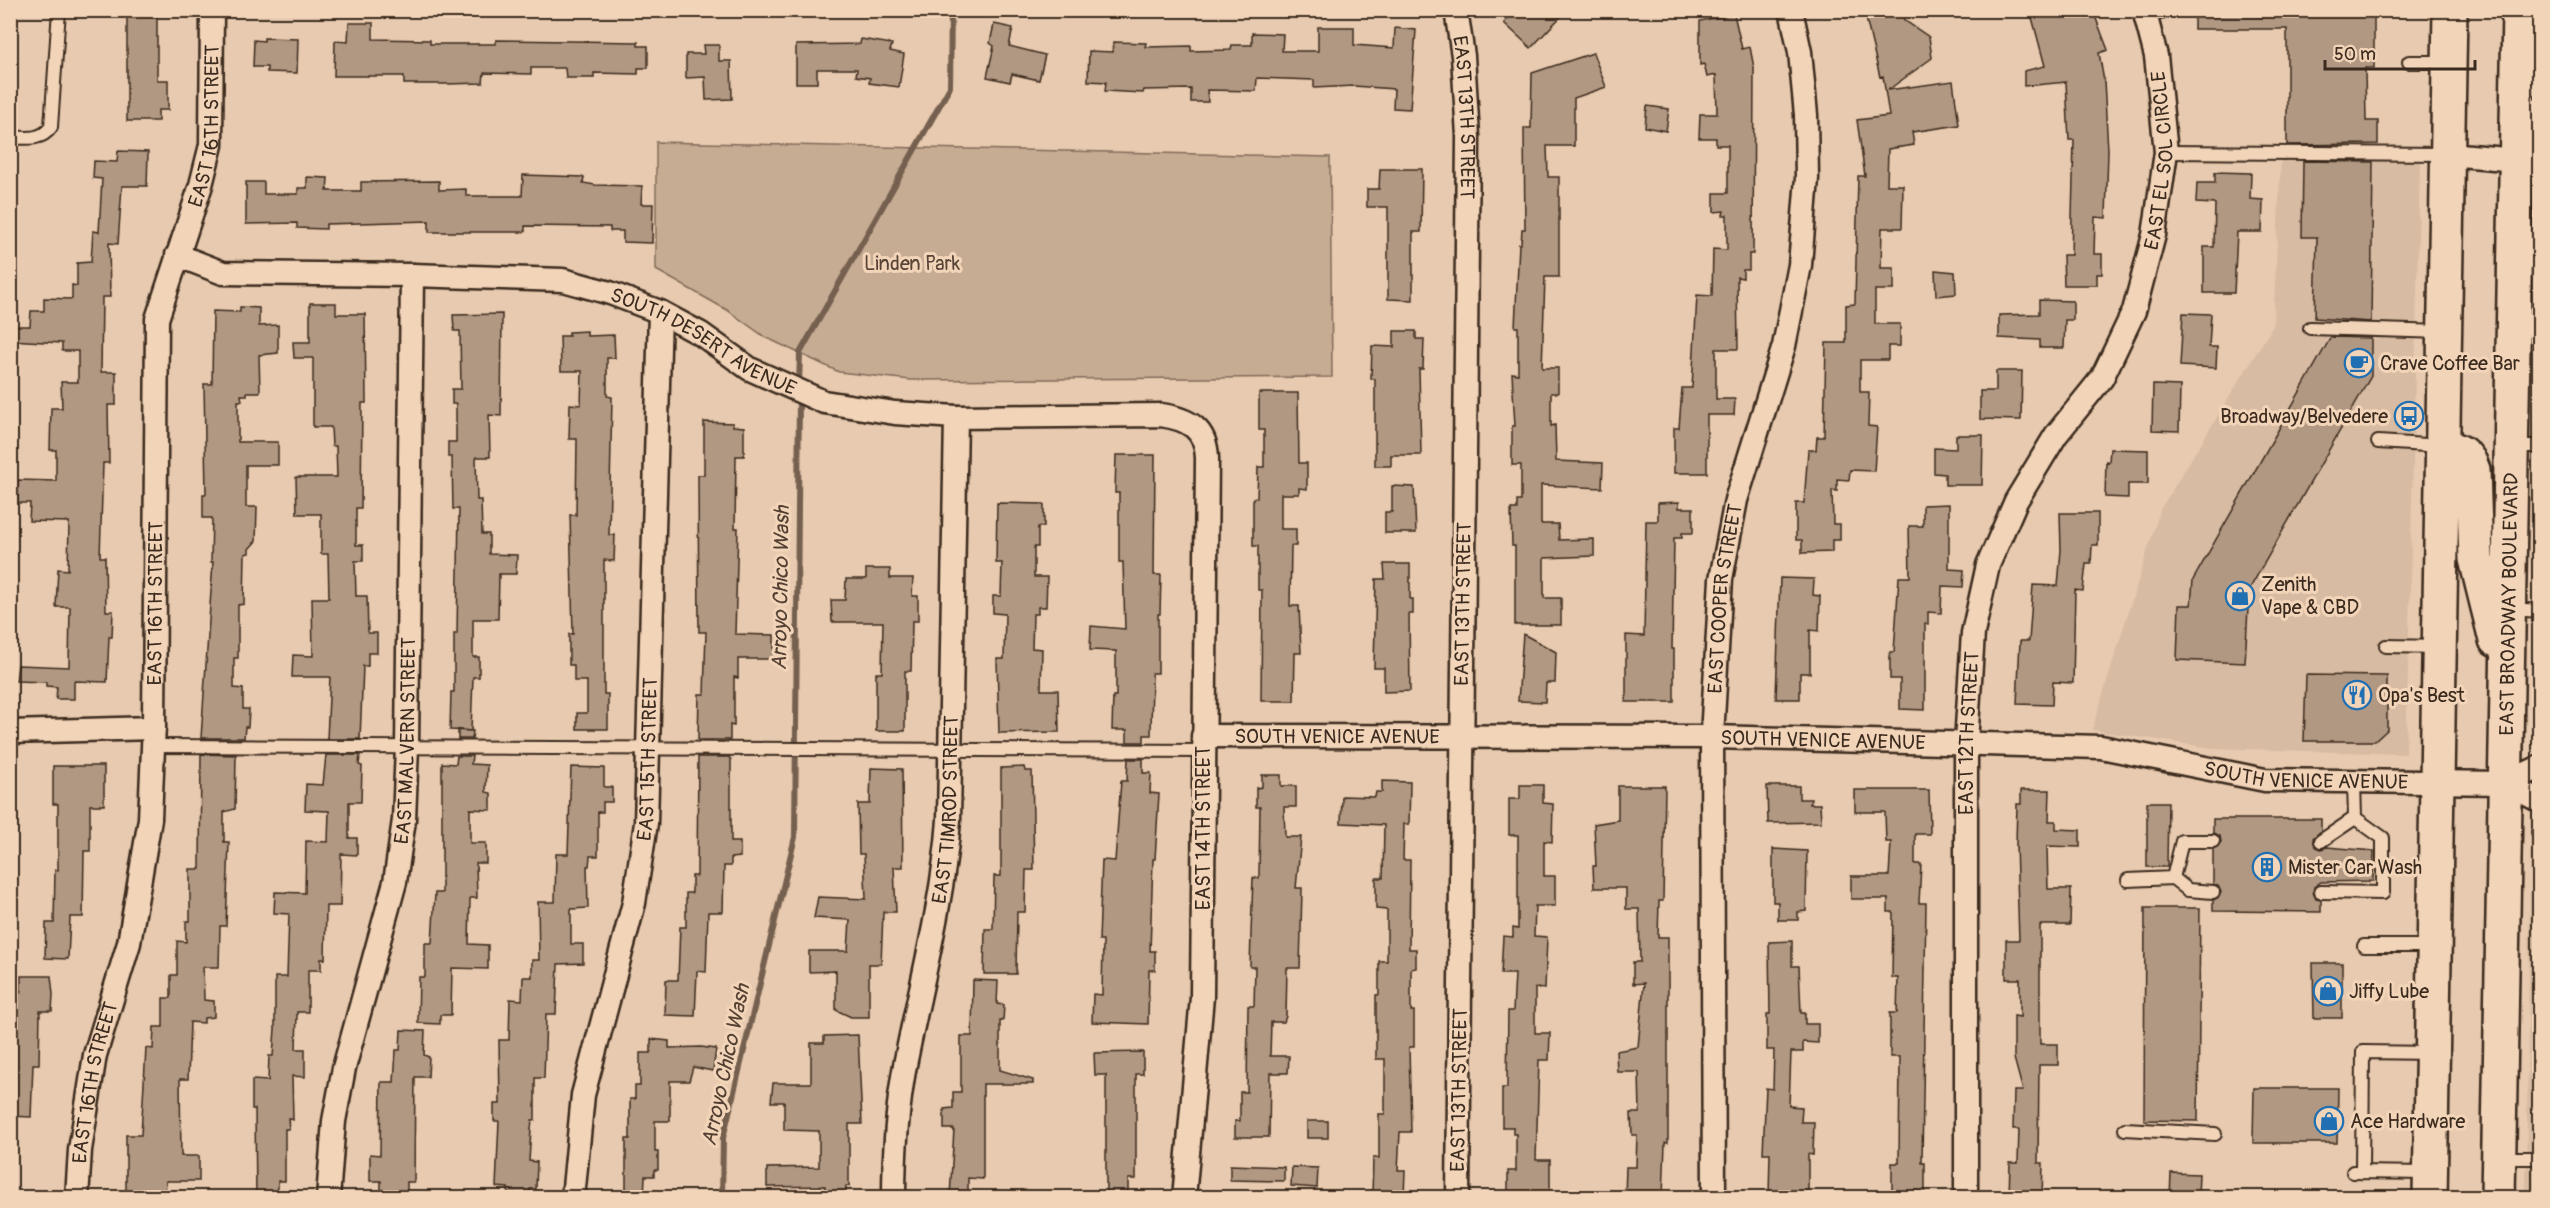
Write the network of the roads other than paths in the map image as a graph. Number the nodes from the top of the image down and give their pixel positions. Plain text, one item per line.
1 (59, 10) edge
2 (212, 10) edge
3 (1456, 10) edge
4 (1791, 10) edge
5 (2450, 10) edge
6 (2519, 10) edge
7 (2152, 13) edge
8 (2409, 62) dead end
9 (2449, 62) junction
10 (2528, 106) edge
11 (10, 137) edge
12 (2166, 152) junction
13 (2448, 154) junction
14 (2528, 162) edge
15 (177, 255) junction
16 (411, 275) junction
17 (2134, 311) joint
18 (660, 312) junction
19 (2527, 327) edge
20 (2310, 328) dead end
21 (2445, 332) junction
22 (956, 417) junction
23 (2378, 442) dead end
24 (2443, 446) junction
25 (2525, 446) edge
26 (1207, 458) joint
27 (2524, 610) edge
28 (2386, 646) dead end
29 (2439, 647) junction
30 (2507, 685) junction
31 (10, 732) edge
32 (153, 737) junction
33 (1712, 737) junction
34 (1462, 738) junction
35 (1966, 743) junction
36 (1203, 744) junction
37 (407, 747) junction
38 (650, 750) junction
39 (951, 751) junction
40 (2540, 767) edge
41 (2354, 781) junction
42 (2438, 783) junction
43 (2506, 783) junction
44 (2540, 801) edge
45 (2355, 818) junction
46 (2213, 841) dead end
47 (2321, 841) dead end
48 (2173, 878) junction
49 (2128, 880) dead end
50 (2213, 892) dead end
51 (2321, 892) dead end
52 (2364, 946) dead end
53 (2434, 946) junction
54 (2433, 1053) junction
55 (2125, 1129) dead end
56 (2215, 1134) dead end
57 (2499, 1158) junction
58 (2540, 1158) edge
59 (2430, 1185) edge
60 (78, 1197) edge
61 (328, 1197) edge
62 (573, 1197) edge
63 (894, 1197) edge
64 (1184, 1197) edge
65 (1458, 1197) edge
66 (1714, 1197) edge
67 (1966, 1197) edge
68 (2498, 1197) edge

1 - 11 lane
2 - 15 street, EAST 16TH STREET
3 - 34 street, EAST 13TH STREET
4 - 33 street, EAST COOPER STREET
5 - 9 main road
6 - 10 main road, EAST BROADWAY BOULEVARD
7 - 12 street, EAST EL SOL CIRCLE
8 - 9 lane
9 - 13 main road
10 - 14 main road, EAST BROADWAY BOULEVARD
12 - 13 lane
12 - 17 street, EAST EL SOL CIRCLE
13 - 14 street
13 - 21 main road
14 - 19 main road, EAST BROADWAY BOULEVARD
15 - 16 street, SOUTH DESERT AVENUE
15 - 32 street, EAST 16TH STREET
16 - 18 street, SOUTH DESERT AVENUE
16 - 37 street, EAST MALVERN STREET
17 - 35 street, EAST 12TH STREET
18 - 22 street, SOUTH DESERT AVENUE
18 - 38 street, EAST 15TH STREET
19 - 25 main road, EAST BROADWAY BOULEVARD
20 - 21 lane
21 - 24 main road
22 - 26 street, SOUTH DESERT AVENUE
22 - 39 street, EAST TIMROD STREET
23 - 24 lane
24 - 29 main road
24 - 30 main road
25 - 27 main road, EAST BROADWAY BOULEVARD
26 - 36 street, EAST 14TH STREET
27 - 30 main road, EAST BROADWAY BOULEVARD
28 - 29 lane
29 - 42 main road
30 - 43 main road, EAST BROADWAY BOULEVARD
31 - 32 street
32 - 37 lane
32 - 60 street, EAST 16TH STREET
33 - 34 street, SOUTH VENICE AVENUE
33 - 35 street, SOUTH VENICE AVENUE
33 - 66 street, EAST COOPER STREET
34 - 36 street, SOUTH VENICE AVENUE
34 - 65 street, EAST 13TH STREET
35 - 41 street, SOUTH VENICE AVENUE
35 - 67 street, EAST 12TH STREET
36 - 39 lane
36 - 64 street, EAST 14TH STREET
37 - 38 lane
37 - 61 street, EAST MALVERN STREET
38 - 39 lane
38 - 62 street, EAST 15TH STREET
39 - 63 street, EAST TIMROD STREET
40 - 43 street
41 - 42 street, SOUTH VENICE AVENUE
41 - 45 lane
42 - 43 street, SOUTH VENICE AVENUE
42 - 53 main road
43 - 44 street
43 - 57 main road, EAST BROADWAY BOULEVARD
45 - 47 lane
45 - 51 lane
46 - 48 lane
48 - 49 lane
48 - 50 lane
52 - 53 lane
53 - 54 main road
54 - 59 main road
54 - 59 lane
55 - 56 lane
57 - 58 lane
57 - 68 main road, EAST BROADWAY BOULEVARD

